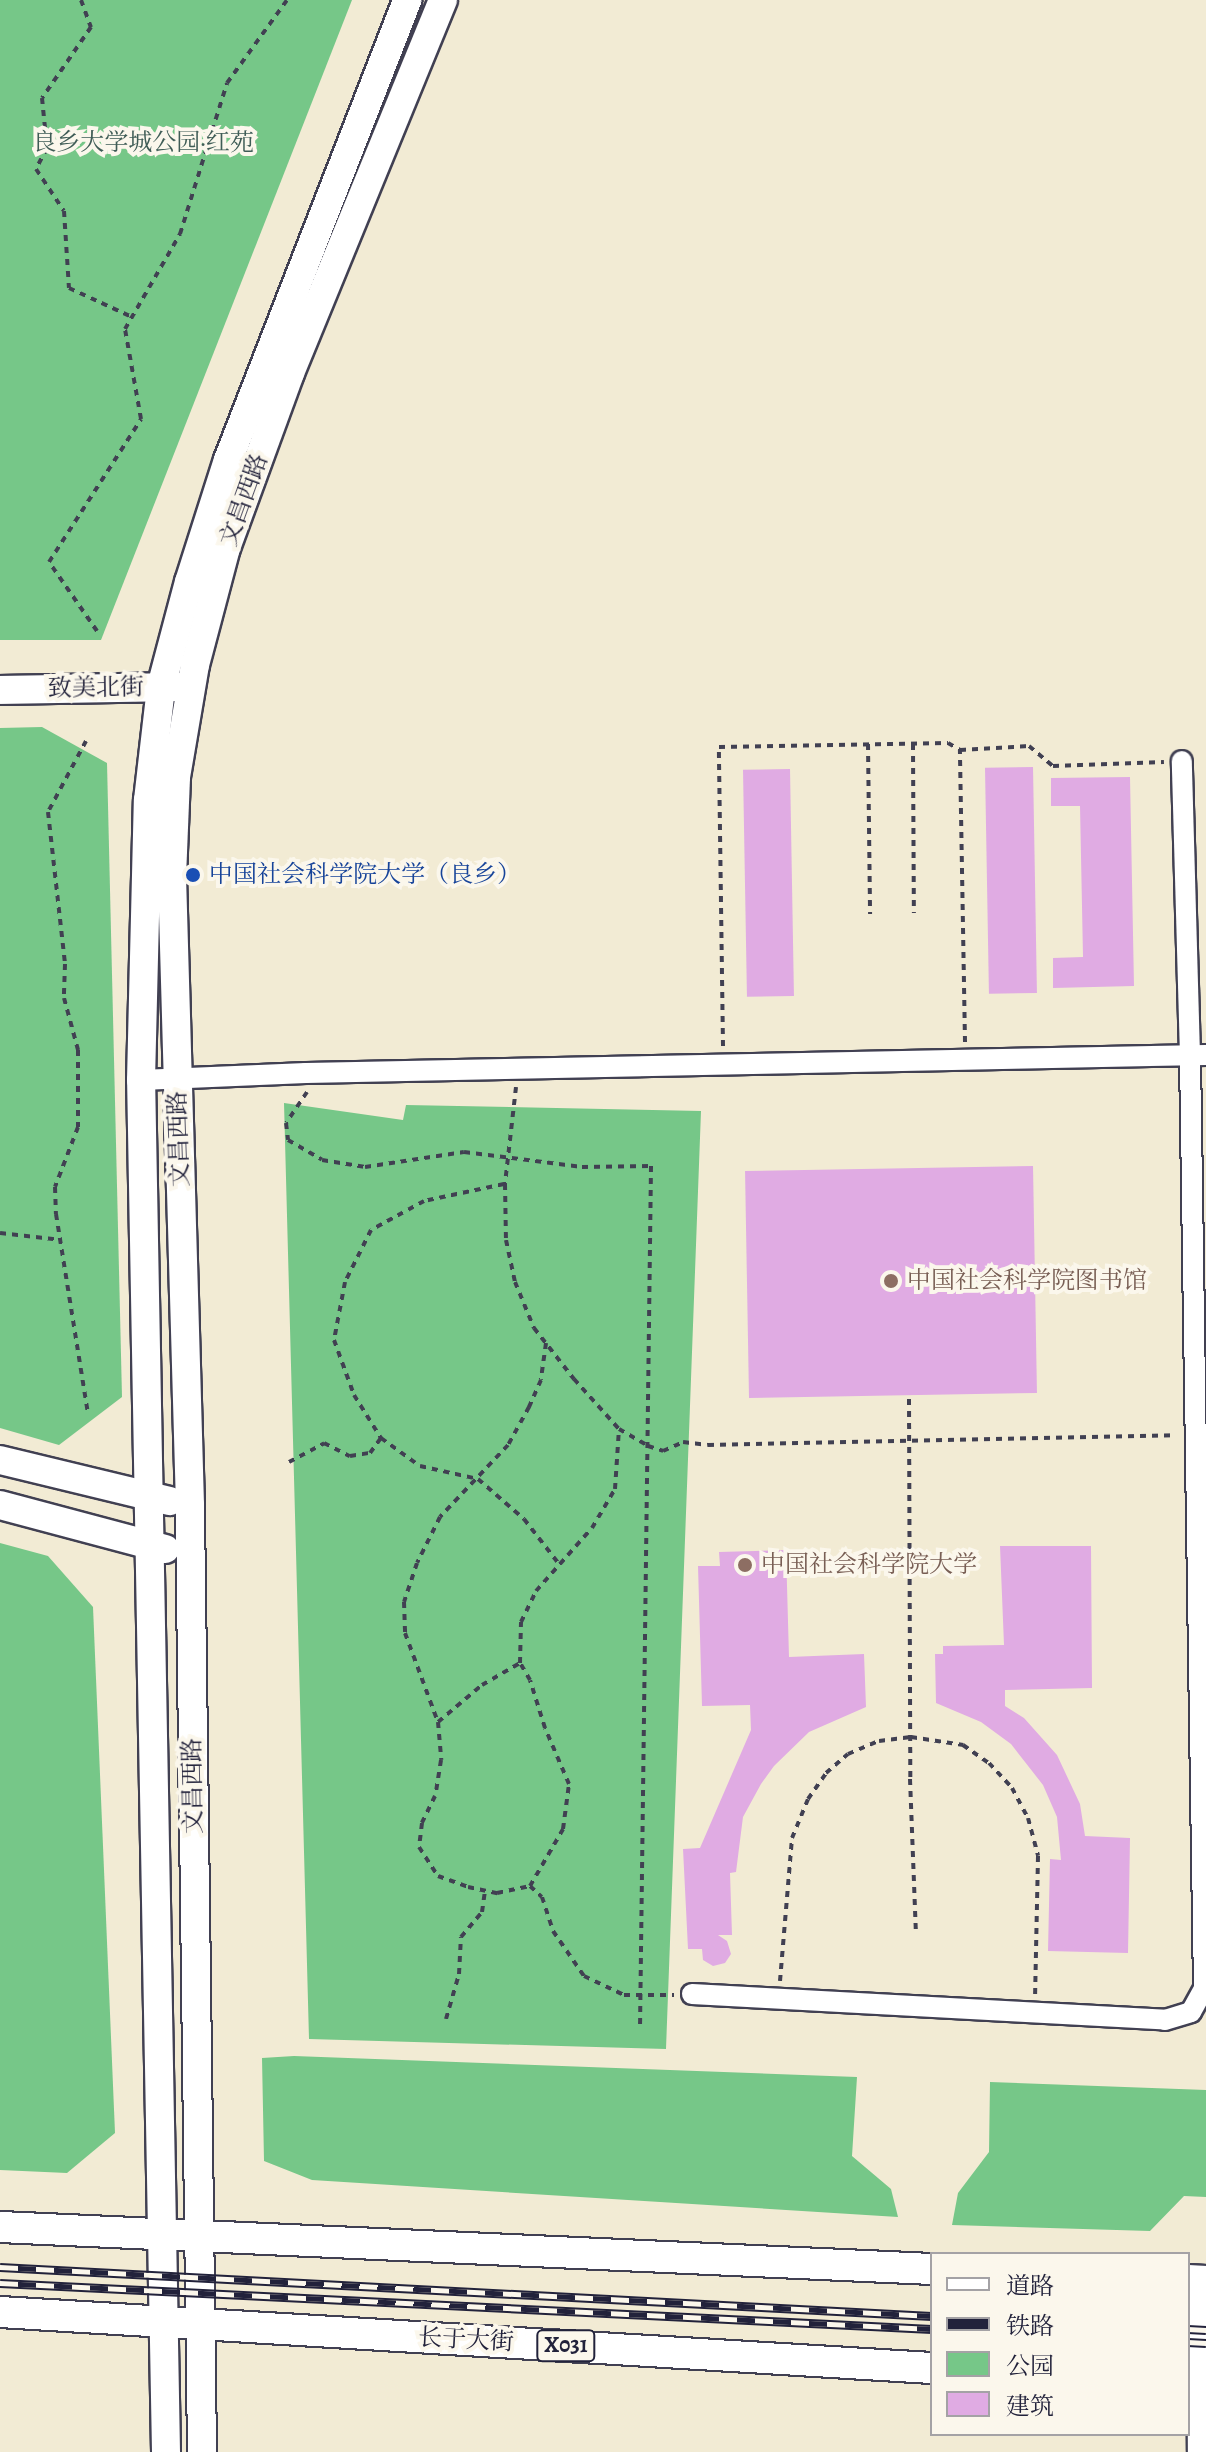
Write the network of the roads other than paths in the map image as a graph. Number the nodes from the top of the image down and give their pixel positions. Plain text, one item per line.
1 (407, 0) edge
2 (443, 0) edge
3 (192, 686) junction
4 (161, 687) junction
5 (11, 689) edge
6 (1182, 761) road end
7 (1198, 1056) edge
8 (177, 1078) junction
9 (141, 1080) junction
10 (1200, 1434) edge
11 (0, 1460) edge
12 (151, 1497) junction
13 (0, 1505) edge
14 (190, 1505) junction
15 (150, 1544) junction
16 (188, 1557) junction
17 (692, 1994) road end
18 (0, 2227) edge
19 (161, 2234) junction
20 (201, 2236) junction
21 (930, 2269) edge
22 (1198, 2281) edge
23 (0, 2312) edge
24 (164, 2322) junction
25 (200, 2324) junction
26 (930, 2368) edge
27 (1198, 2384) edge
28 (166, 2452) edge
29 (202, 2452) edge
30 (1202, 2452) edge

1 - 4 main road, 文昌西路
2 - 3 main road, 文昌西路
3 - 4 main road, 致美北街
3 - 8 main road, 文昌西路
4 - 5 main road, 致美北街
4 - 9 main road, 文昌西路
6 - 7 street
7 - 8 street
7 - 10 street
8 - 9 street
8 - 14 main road, 文昌西路
9 - 12 main road, 文昌西路
10 - 17 street
11 - 12 main road
12 - 14 main road
12 - 15 main road, 文昌西路
13 - 15 main road
14 - 16 main road, 文昌西路
15 - 16 main road
15 - 19 main road, 文昌西路
16 - 20 main road, 文昌西路
18 - 19 main road
19 - 20 main road
19 - 24 main road, 文昌西路
20 - 21 main road
20 - 25 main road, 文昌西路
22 - 27 main road
23 - 24 main road, 长于大街 / X031
24 - 25 main road, 长于大街 / X031
24 - 28 main road, 文昌西路
25 - 26 main road, 长于大街 / X031
25 - 29 main road, 文昌西路
27 - 30 main road

